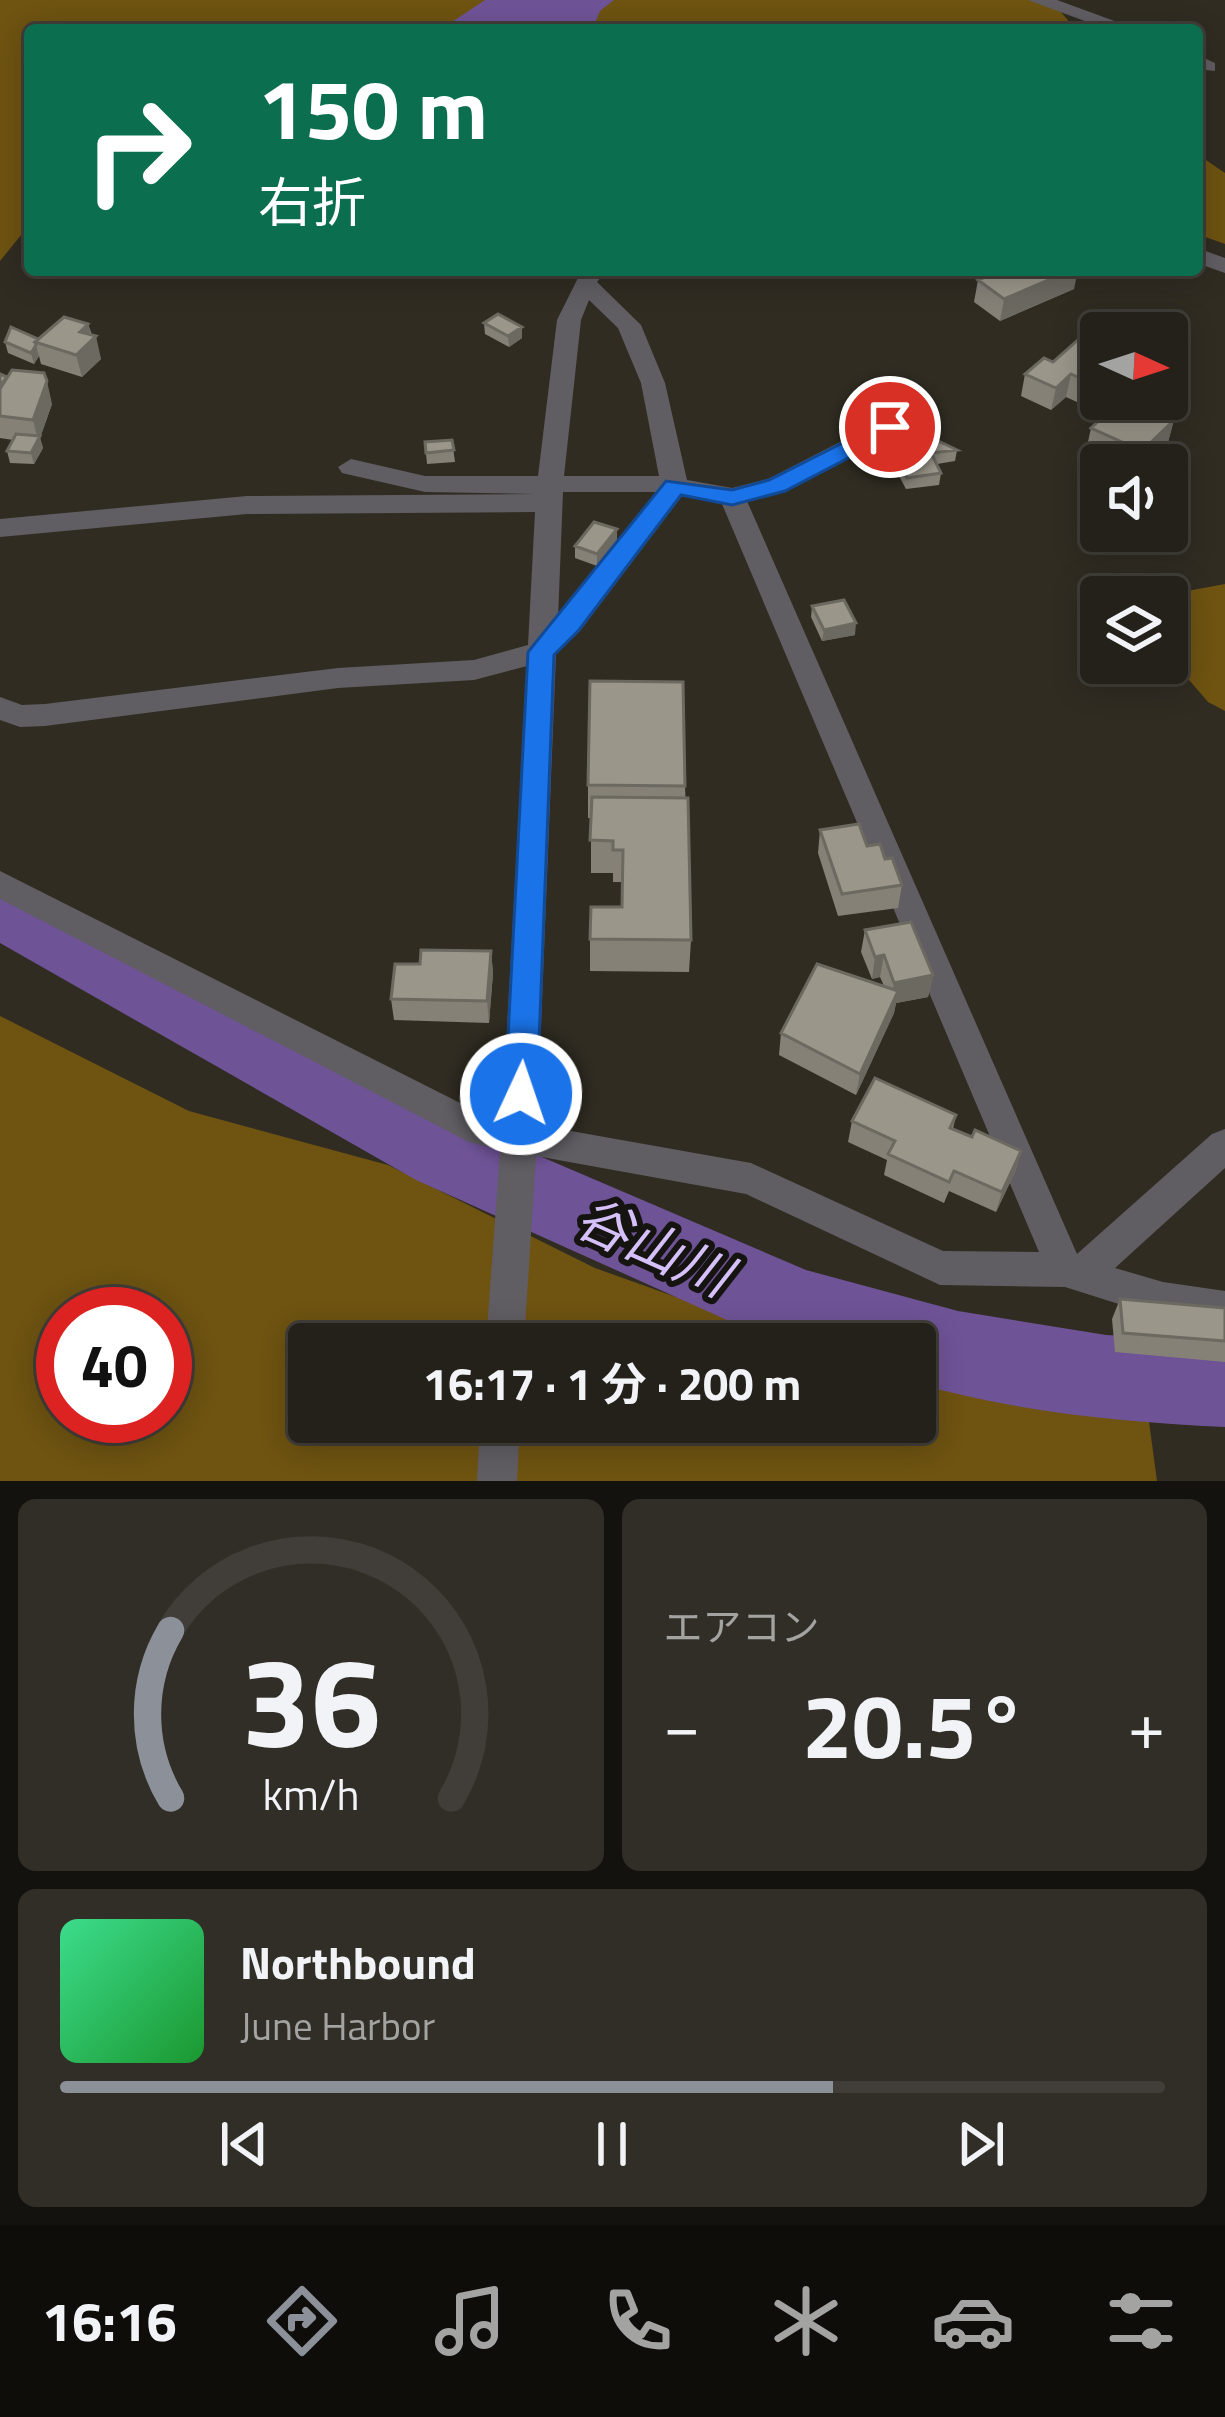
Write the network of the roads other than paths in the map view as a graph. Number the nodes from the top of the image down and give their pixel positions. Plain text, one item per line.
1 (1038, 0) edge
2 (1111, 24) edge
3 (590, 276) edge
4 (909, 388) dead end
5 (351, 467) dead end
6 (675, 487) junction
7 (549, 492) junction
8 (732, 497) junction
9 (0, 528) edge
10 (541, 652) junction
11 (0, 708) edge
12 (0, 884) edge
13 (1225, 1145) edge
14 (518, 1148) junction
15 (1073, 1273) junction
16 (1225, 1309) edge
17 (506, 1323) edge
18 (499, 1443) edge
19 (496, 1481) edge

1 - 2 street
3 - 6 street
3 - 7 street
4 - 8 street
5 - 7 street
6 - 7 street
6 - 8 street
6 - 10 street
7 - 9 street
7 - 10 street
8 - 15 street
10 - 11 street
10 - 14 street
12 - 14 street
13 - 15 street
14 - 15 street
14 - 17 street
15 - 16 street
18 - 19 street

